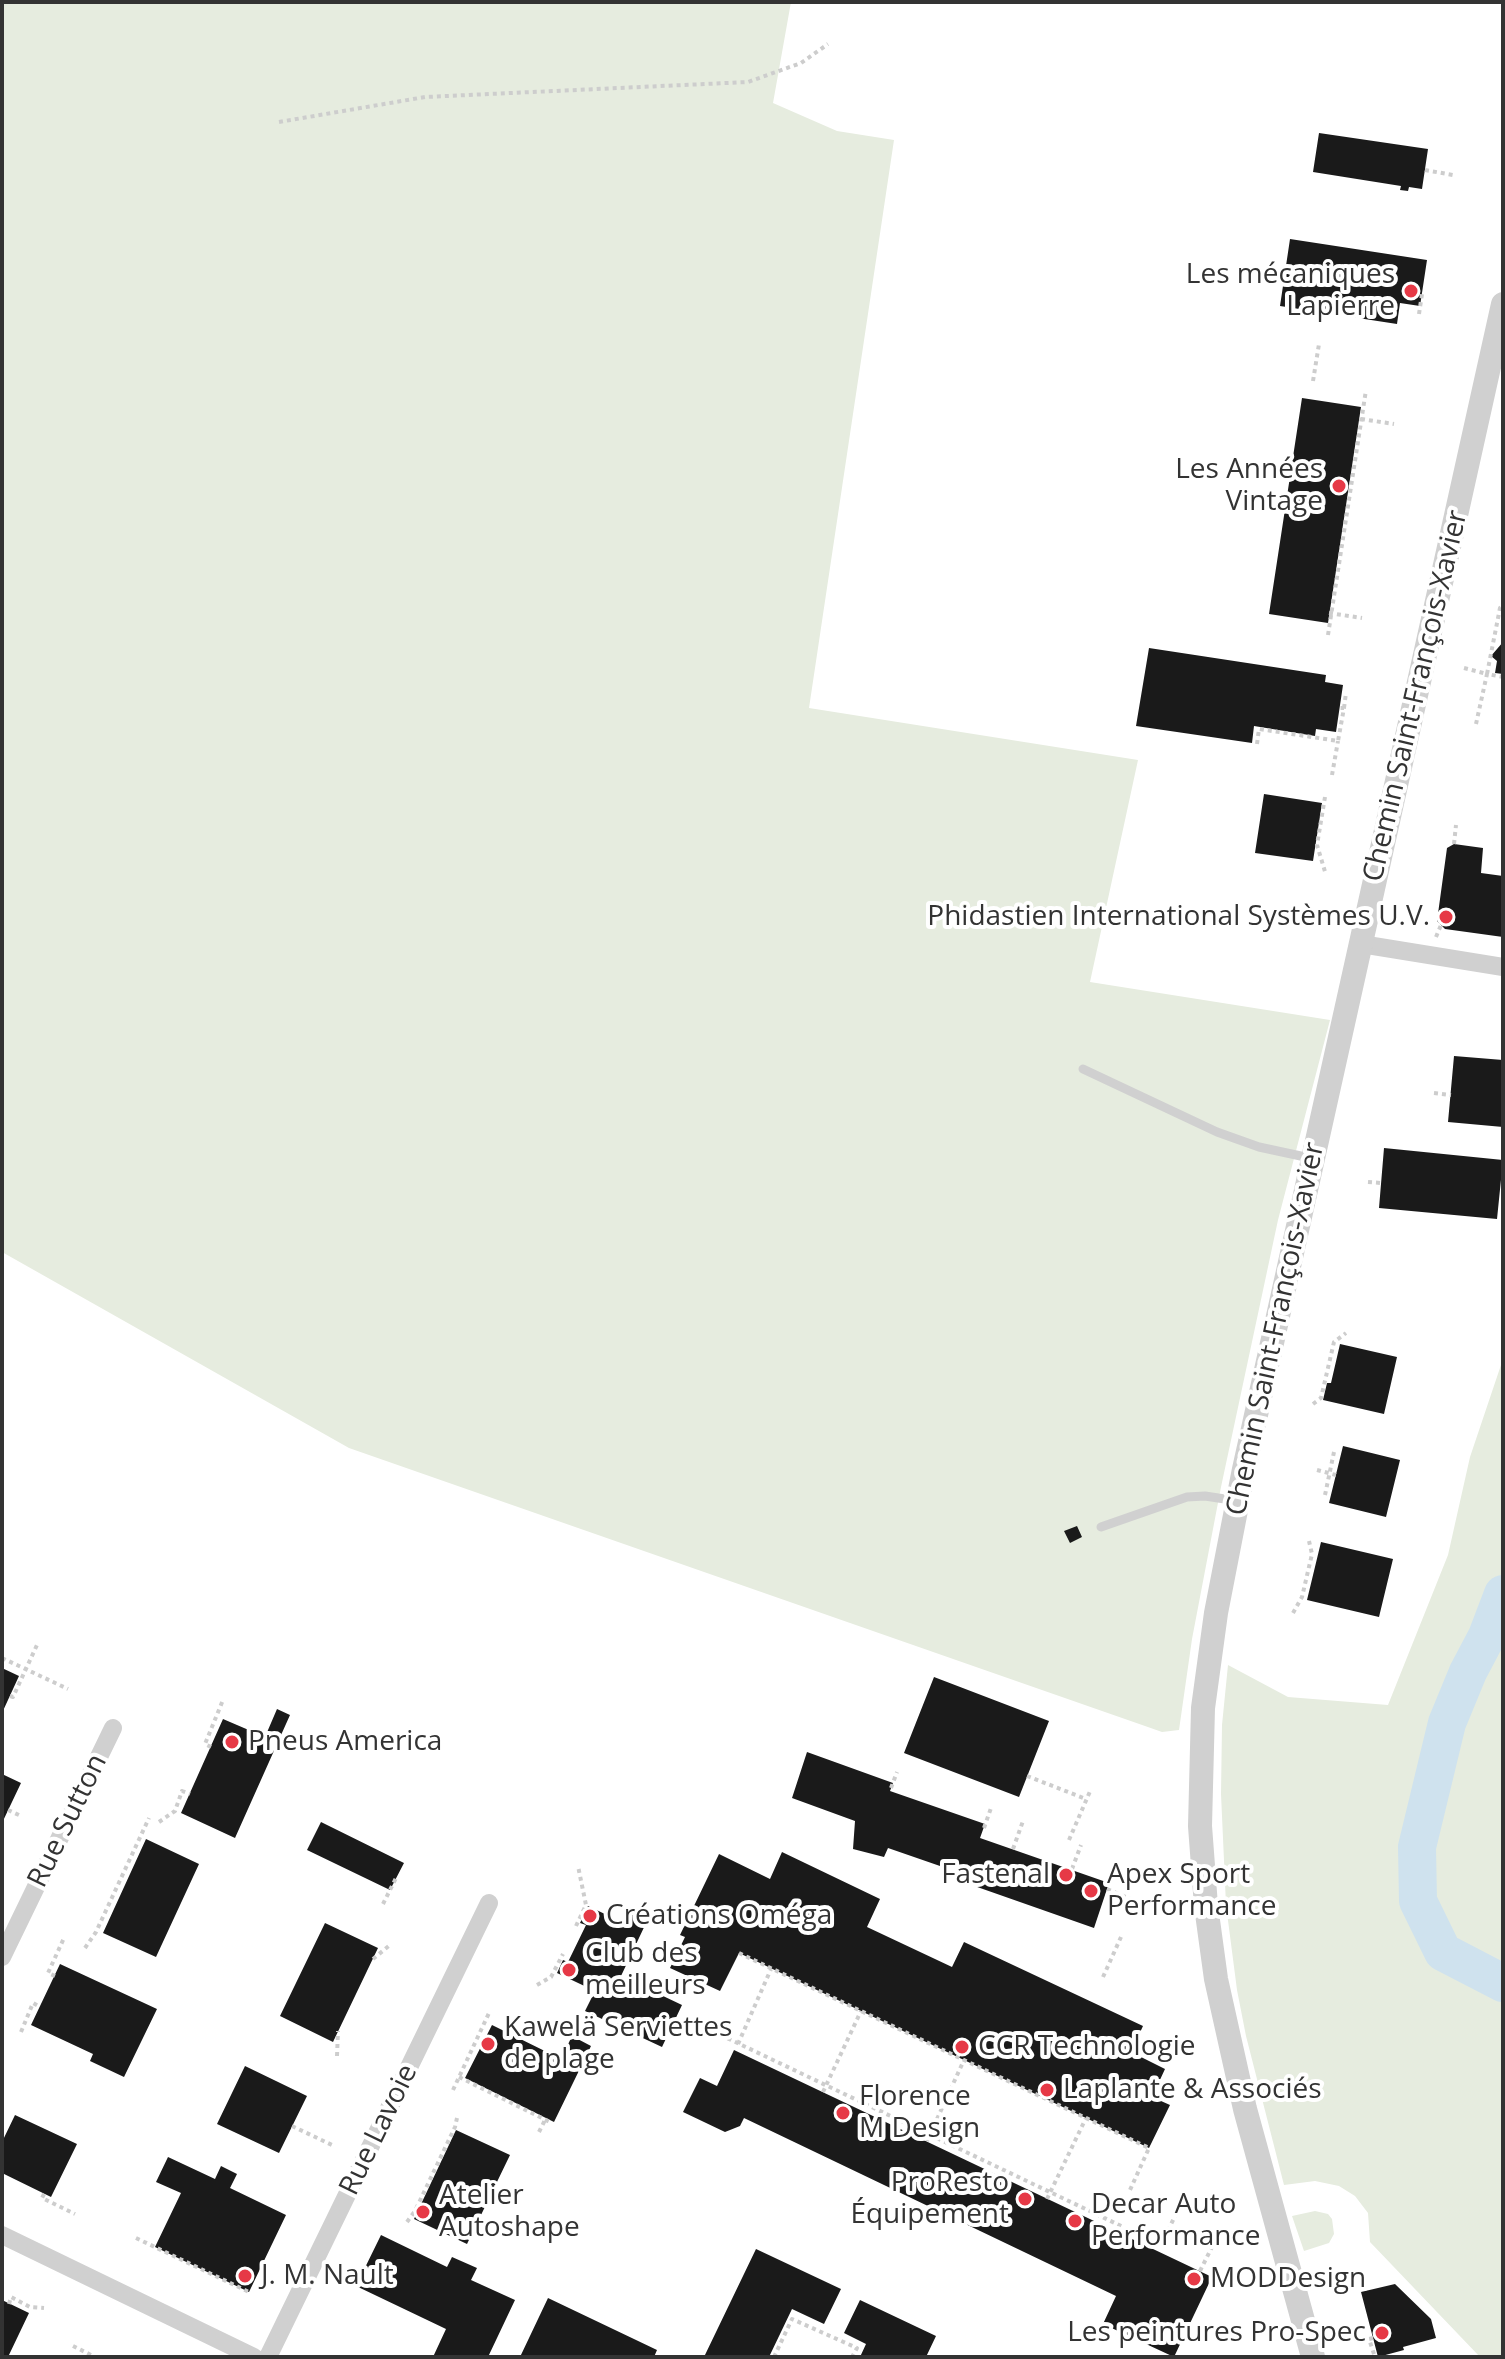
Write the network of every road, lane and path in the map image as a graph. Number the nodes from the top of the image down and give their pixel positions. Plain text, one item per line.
1 (828, 44) dead end
2 (279, 122) dead end
3 (1425, 170) dead end
4 (1453, 175) dead end
5 (1422, 294) dead end
6 (1503, 304) edge
7 (1419, 314) dead end
8 (1319, 344) dead end
9 (1313, 381) dead end
10 (1366, 390) dead end
11 (1360, 419) junction
12 (1394, 424) dead end
13 (1503, 606) edge
14 (1330, 614) junction
15 (1362, 618) dead end
16 (1328, 635) dead end
17 (1464, 668) dead end
18 (1487, 674) junction
19 (1503, 677) edge
20 (1346, 693) dead end
21 (1476, 724) dead end
22 (1338, 741) junction
23 (1257, 744) dead end
24 (1332, 775) dead end
25 (1325, 797) dead end
26 (1456, 825) dead end
27 (1454, 844) dead end
28 (1326, 875) dead end
29 (1441, 925) dead end
30 (1435, 943) dead end
31 (1361, 944) junction
32 (1503, 967) edge
33 (1083, 1069) dead end
34 (1434, 1093) dead end
35 (1451, 1095) dead end
36 (1313, 1159) junction
37 (1368, 1182) dead end
38 (1381, 1183) dead end
39 (1346, 1333) dead end
40 (1313, 1404) dead end
41 (1334, 1452) dead end
42 (1317, 1470) dead end
43 (1333, 1474) junction
44 (1325, 1495) dead end
45 (1238, 1501) junction
46 (1101, 1527) dead end
47 (1309, 1541) dead end
48 (1293, 1613) dead end
49 (37, 1645) dead end
50 (2, 1658) edge
51 (26, 1669) junction
52 (68, 1689) dead end
53 (10, 1696) dead end
54 (223, 1700) dead end
55 (214, 1722) junction
56 (221, 1725) dead end
57 (113, 1728) dead end
58 (211, 1747) dead end
59 (897, 1772) dead end
60 (1027, 1776) dead end
61 (891, 1788) dead end
62 (1091, 1789) dead end
63 (190, 1794) dead end
64 (1086, 1799) junction
65 (991, 1808) dead end
66 (8, 1810) dead end
67 (21, 1816) dead end
68 (149, 1818) dead end
69 (1023, 1821) dead end
70 (159, 1822) dead end
71 (984, 1828) dead end
72 (1069, 1840) dead end
73 (1081, 1845) dead end
74 (1013, 1849) dead end
75 (578, 1866) dead end
76 (1072, 1869) dead end
77 (397, 1876) dead end
78 (117, 1887) junction
79 (1107, 1889) dead end
80 (123, 1890) dead end
81 (1135, 1901) dead end
82 (489, 1903) dead end
83 (383, 1904) dead end
84 (107, 1908) junction
85 (114, 1910) dead end
86 (99, 1926) junction
87 (576, 1926) dead end
88 (105, 1929) dead end
89 (1121, 1937) dead end
90 (64, 1938) dead end
91 (390, 1945) dead end
92 (85, 1948) dead end
93 (739, 1953) dead end
94 (563, 1954) dead end
95 (2, 1957) edge
96 (373, 1959) dead end
97 (772, 1968) junction
98 (55, 1976) dead end
99 (1103, 1977) dead end
100 (537, 1985) dead end
101 (40, 2007) dead end
102 (861, 2011) junction
103 (489, 2013) dead end
104 (706, 2028) dead end
105 (338, 2031) dead end
106 (21, 2032) dead end
107 (477, 2039) junction
108 (483, 2042) dead end
109 (738, 2044) junction
110 (756, 2052) junction
111 (337, 2056) dead end
112 (753, 2058) dead end
113 (964, 2060) junction
114 (791, 2069) junction
115 (788, 2075) dead end
116 (459, 2077) junction
117 (809, 2077) junction
118 (806, 2083) dead end
119 (826, 2086) junction
120 (453, 2090) dead end
121 (838, 2091) junction
122 (823, 2092) dead end
123 (836, 2098) dead end
124 (859, 2101) junction
125 (856, 2107) dead end
126 (879, 2111) junction
127 (877, 2117) dead end
128 (457, 2118) dead end
129 (894, 2118) junction
130 (1086, 2118) junction
131 (545, 2120) junction
132 (552, 2123) dead end
133 (891, 2124) dead end
134 (907, 2124) junction
135 (292, 2126) dead end
136 (904, 2130) dead end
137 (539, 2132) dead end
138 (930, 2135) junction
139 (927, 2141) dead end
140 (332, 2145) dead end
141 (951, 2145) junction
142 (948, 2152) dead end
143 (980, 2159) junction
144 (977, 2165) dead end
145 (1009, 2173) junction
146 (1007, 2179) dead end
147 (1032, 2184) junction
148 (1029, 2190) dead end
149 (1130, 2190) dead end
150 (1051, 2193) junction
151 (44, 2194) dead end
152 (1047, 2199) dead end
153 (1064, 2199) junction
154 (1061, 2205) dead end
155 (1086, 2210) junction
156 (1177, 2212) dead end
157 (75, 2214) dead end
158 (1083, 2216) dead end
159 (1105, 2218) junction
160 (407, 2222) dead end
161 (1102, 2225) dead end
162 (1219, 2233) dead end
163 (2, 2235) edge
164 (136, 2238) dead end
165 (1200, 2271) dead end
166 (249, 2292) dead end
167 (9, 2304) dead end
168 (44, 2308) dead end
169 (1373, 2338) dead end
170 (73, 2346) dead end
171 (855, 2350) junction
172 (862, 2353) dead end
173 (95, 2357) edge
174 (254, 2357) edge
175 (268, 2357) edge
176 (774, 2357) edge
177 (852, 2357) edge
178 (1313, 2357) edge
179 (1375, 2357) edge

1 - 2 path
3 - 4 path
5 - 7 path
6 - 31 street, Chemin Saint-François-Xavier
8 - 9 path
10 - 11 path
11 - 12 path
11 - 14 path
13 - 18 path
14 - 15 path
14 - 16 path
17 - 18 path
18 - 19 path
18 - 21 path
20 - 22 path
22 - 23 path
22 - 24 path
25 - 28 path
26 - 27 path
29 - 30 path
31 - 32 street
31 - 36 street, Chemin Saint-François-Xavier
33 - 36 lane
34 - 35 path
36 - 45 street, Chemin Saint-François-Xavier
37 - 38 path
39 - 40 path
41 - 43 path
42 - 43 path
43 - 44 path
45 - 46 lane
45 - 178 street, Chemin Saint-François-Xavier
47 - 48 path
49 - 51 path
50 - 51 path
51 - 52 path
51 - 53 path
54 - 55 path
55 - 56 path
55 - 58 path
57 - 95 street, Rue Sutton
59 - 61 path
60 - 64 path
62 - 64 path
63 - 70 path
64 - 72 path
65 - 71 path
66 - 67 path
68 - 78 path
69 - 74 path
73 - 76 path
75 - 87 path
77 - 83 path
78 - 80 path
78 - 84 path
79 - 81 path
82 - 175 street, Rue Lavoie
84 - 85 path
84 - 86 path
86 - 88 path
86 - 92 path
89 - 99 path
90 - 98 path
91 - 96 path
93 - 97 path
94 - 100 path
97 - 102 path
97 - 109 path
101 - 106 path
102 - 113 path
102 - 119 path
103 - 107 path
104 - 109 path
105 - 111 path
107 - 108 path
107 - 116 path
109 - 110 path
110 - 112 path
110 - 114 path
113 - 130 path
113 - 138 path
114 - 115 path
114 - 117 path
116 - 120 path
116 - 131 path
117 - 118 path
117 - 119 path
119 - 121 path
119 - 122 path
121 - 123 path
121 - 124 path
124 - 125 path
124 - 126 path
126 - 127 path
126 - 129 path
128 - 160 path
129 - 133 path
129 - 134 path
130 - 149 path
130 - 150 path
131 - 132 path
131 - 137 path
134 - 136 path
134 - 138 path
135 - 140 path
138 - 139 path
138 - 141 path
141 - 142 path
141 - 143 path
143 - 144 path
143 - 145 path
145 - 146 path
145 - 147 path
147 - 148 path
147 - 150 path
150 - 152 path
150 - 153 path
151 - 157 path
153 - 154 path
153 - 155 path
155 - 158 path
155 - 159 path
156 - 159 path
159 - 161 path
162 - 165 path
163 - 174 street
164 - 166 path
167 - 168 path
169 - 179 path
170 - 173 path
171 - 172 path
171 - 176 path
171 - 177 path

